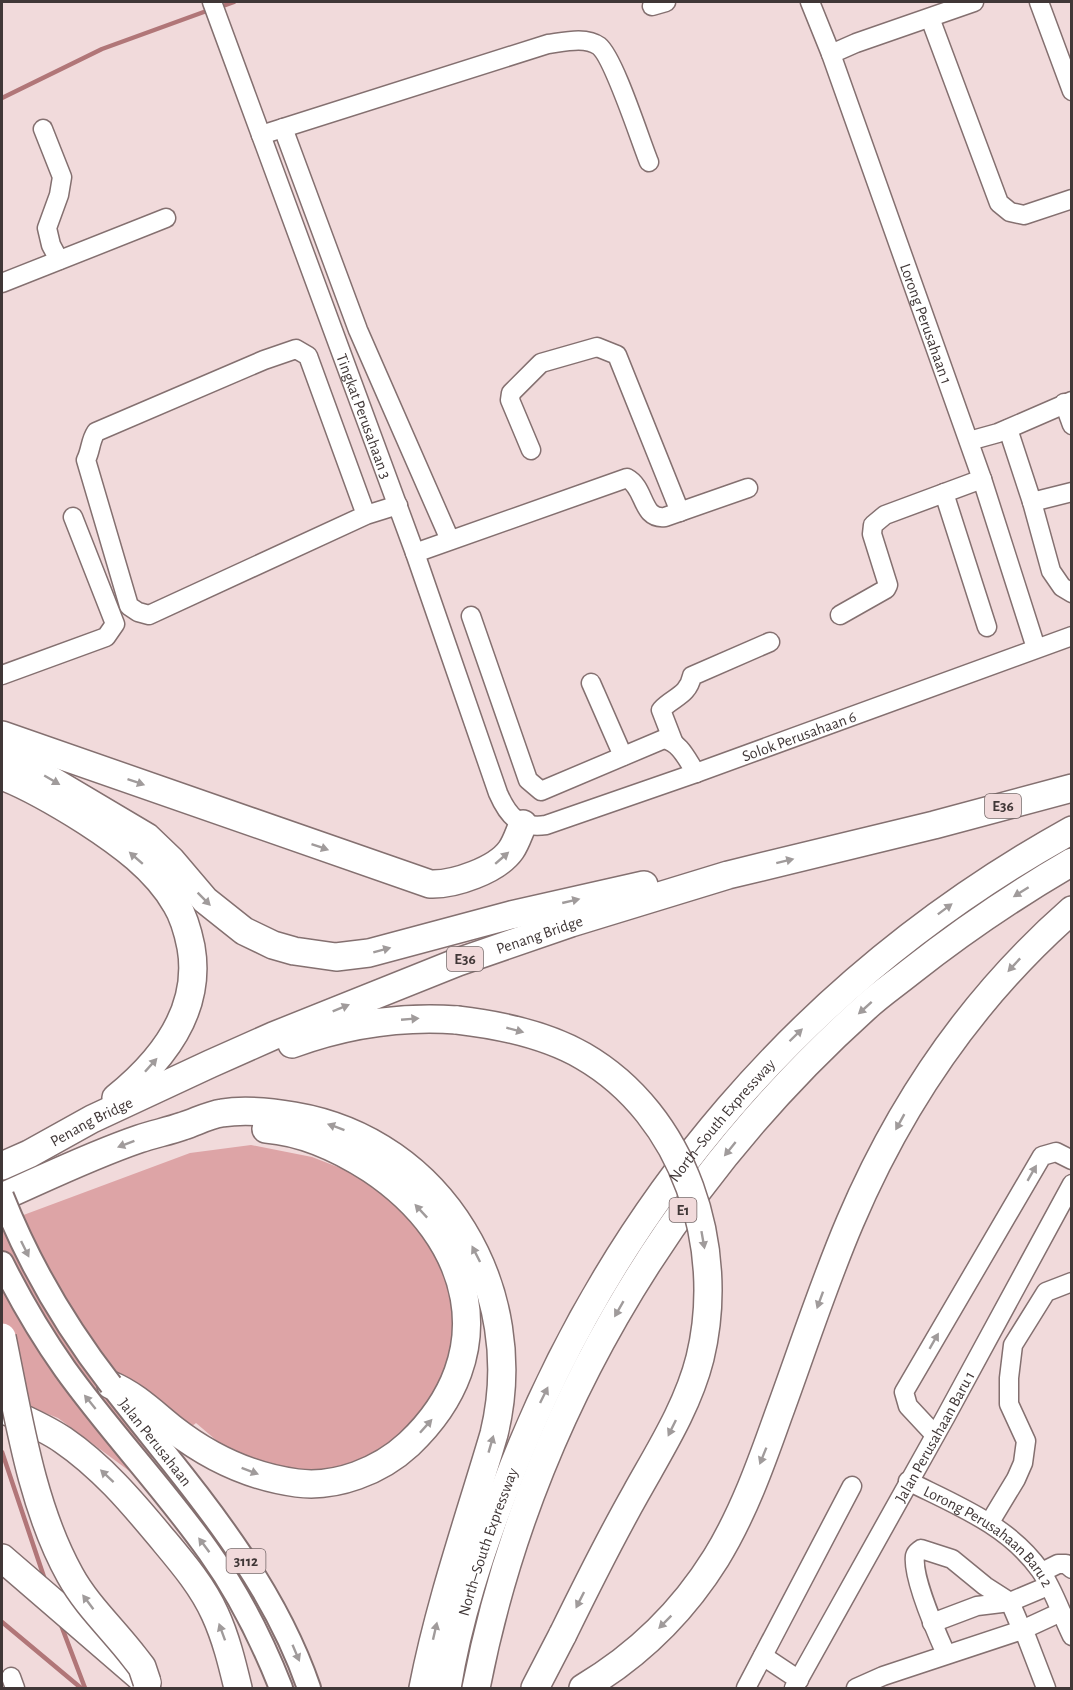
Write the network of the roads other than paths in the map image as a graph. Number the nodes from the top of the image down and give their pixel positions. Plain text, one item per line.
1 (212, 2) edge
2 (810, 2) edge
3 (974, 2) edge
4 (1039, 2) edge
5 (930, 18) junction
6 (831, 54) junction
7 (1071, 91) edge
8 (283, 128) junction
9 (42, 129) dead end
10 (261, 135) junction
11 (649, 162) dead end
12 (1071, 199) edge
13 (166, 218) dead end
14 (59, 260) junction
15 (2, 283) edge
16 (1068, 402) edge
17 (1071, 425) edge
18 (1008, 429) junction
19 (969, 441) junction
20 (531, 450) dead end
21 (982, 479) junction
22 (748, 488) dead end
23 (1071, 492) edge
24 (944, 493) junction
25 (1032, 502) junction
26 (398, 505) junction
27 (680, 512) junction
28 (366, 515) junction
29 (73, 517) dead end
30 (450, 540) junction
31 (415, 553) junction
32 (1071, 593) edge
33 (840, 615) dead end
34 (471, 616) dead end
35 (987, 627) dead end
36 (1071, 636) edge
37 (770, 642) dead end
38 (1036, 648) junction
39 (2, 675) edge
40 (591, 684) dead end
41 (2, 735) edge
42 (672, 741) junction
43 (2, 751) edge
44 (623, 756) junction
45 (696, 773) junction
46 (2, 776) edge
47 (1071, 788) edge
48 (523, 824) junction
49 (1071, 830) edge
50 (1071, 862) edge
51 (728, 875) junction
52 (1071, 910) edge
53 (210, 1064) junction
54 (92, 1119) junction
55 (182, 1126) junction
56 (1071, 1160) edge
57 (2, 1166) edge
58 (1071, 1184) edge
59 (2, 1196) edge
60 (2, 1263) edge
61 (1071, 1281) edge
62 (2, 1336) edge
63 (111, 1385) junction
64 (2, 1409) edge
65 (935, 1435) junction
66 (908, 1481) junction
67 (852, 1486) dead end
68 (990, 1522) junction
69 (2, 1558) edge
70 (1071, 1569) edge
71 (1045, 1579) junction
72 (1010, 1602) junction
73 (1061, 1612) junction
74 (932, 1623) junction
75 (1022, 1630) junction
76 (1071, 1636) edge
77 (946, 1654) junction
78 (763, 1656) junction
79 (797, 1684) edge
80 (151, 1685) edge
81 (237, 1689) edge
82 (281, 1689) edge
83 (309, 1689) edge
84 (423, 1689) edge
85 (447, 1689) edge
86 (476, 1689) edge
87 (536, 1689) edge
88 (583, 1689) edge
89 (746, 1689) edge
90 (856, 1689) edge
91 (1046, 1689) edge

1 - 10 street, Tingkat Perusahaan 3
2 - 6 street, Lorong Perusahaan 1
3 - 5 street
4 - 7 street
5 - 6 street
5 - 12 street
6 - 19 street, Lorong Perusahaan 1
8 - 10 street
8 - 11 street
8 - 30 street
9 - 14 street
10 - 26 street, Tingkat Perusahaan 3
13 - 14 street
14 - 15 street
16 - 17 street
16 - 18 street
18 - 19 street
18 - 25 street
19 - 21 street, Lorong Perusahaan 1
20 - 27 street
21 - 24 street
21 - 38 street, Lorong Perusahaan 1
22 - 27 street
23 - 25 street
24 - 33 street
24 - 35 street
25 - 32 street
26 - 28 street
26 - 31 street, Tingkat Perusahaan 3
27 - 30 street
28 - 28 street
29 - 39 street
30 - 31 street
31 - 48 street, Tingkat Perusahaan 3
34 - 44 street
36 - 38 street, Solok Perusahaan 6
37 - 42 street
38 - 45 street, Solok Perusahaan 6
40 - 44 street
41 -> 48 highway
42 - 44 street
42 - 45 street
43 -> 51 highway
45 - 48 street, Solok Perusahaan 6
54 -> 46 highway
51 -> 47 highway, Penang Bridge / E36
85 -> 49 highway, North–South Expressway / E1
50 -> 86 highway, North–South Expressway / E1
53 -> 51 highway, Penang Bridge / E36
52 -> 88 highway
53 - 54 highway, Penang Bridge / E36
53 -> 87 highway, bridge
54 - 57 highway, Penang Bridge / E36
55 -> 59 highway, Penang Bridge
63 -> 55 highway
84 -> 55 highway
65 -> 56 street
58 - 65 street, Jalan Perusahaan Baru 1
59 -> 63 main road, Jalan Perusahaan / 3112, bridge
82 -> 60 main road, Jalan Perusahaan / 3112
61 - 68 street
80 -> 62 highway, bridge
63 -> 83 main road, Jalan Perusahaan / 3112
81 -> 64 highway
65 - 66 street, Jalan Perusahaan Baru 1
66 - 68 street, Lorong Perusahaan Baru 2
66 - 79 street, Jalan Perusahaan Baru 1
67 - 78 street
68 - 71 street, Lorong Perusahaan Baru 2
69 - 80 highway
70 - 71 street
71 - 72 street
71 - 73 street, Lorong Perusahaan Baru 2
72 - 74 street
72 - 74 street
72 - 75 street
73 - 75 street
73 - 76 street, Lorong Perusahaan Baru 2
74 - 77 street
75 - 77 street
75 - 91 street
77 - 90 street
78 - 79 street
78 - 89 street

